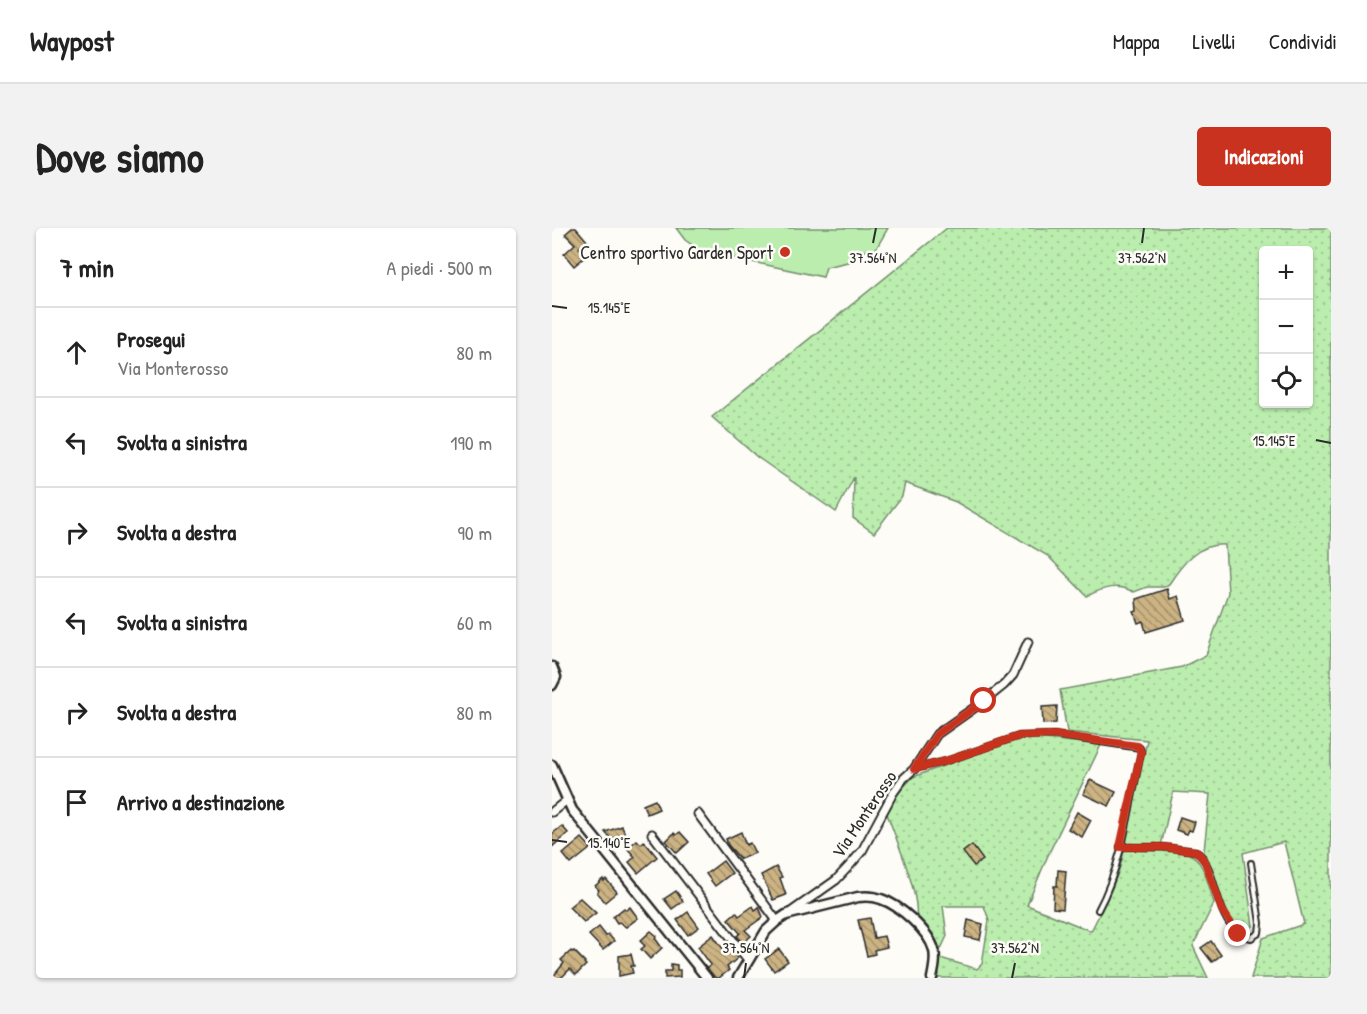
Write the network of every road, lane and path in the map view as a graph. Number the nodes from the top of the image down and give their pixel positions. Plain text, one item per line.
1 (1028, 642) dead end
2 (552, 667) edge
3 (552, 685) edge
4 (552, 765) edge
5 (914, 769) junction
6 (567, 800) junction
7 (552, 812) edge
8 (698, 814) dead end
9 (652, 834) dead end
10 (1120, 847) junction
11 (1251, 863) dead end
12 (1098, 910) dead end
13 (786, 915) junction
14 (777, 921) junction
15 (748, 960) junction
16 (707, 978) edge
17 (738, 978) edge
18 (932, 978) edge

1 - 5 street, Via Monterosso
2 - 3 street
4 - 6 street
5 - 10 lane
5 - 13 street, Via Monterosso
6 - 7 street
6 - 16 street
8 - 14 street
9 - 15 street
10 - 11 lane
10 - 12 lane
13 - 14 street
13 - 18 street
14 - 15 street
15 - 17 street

